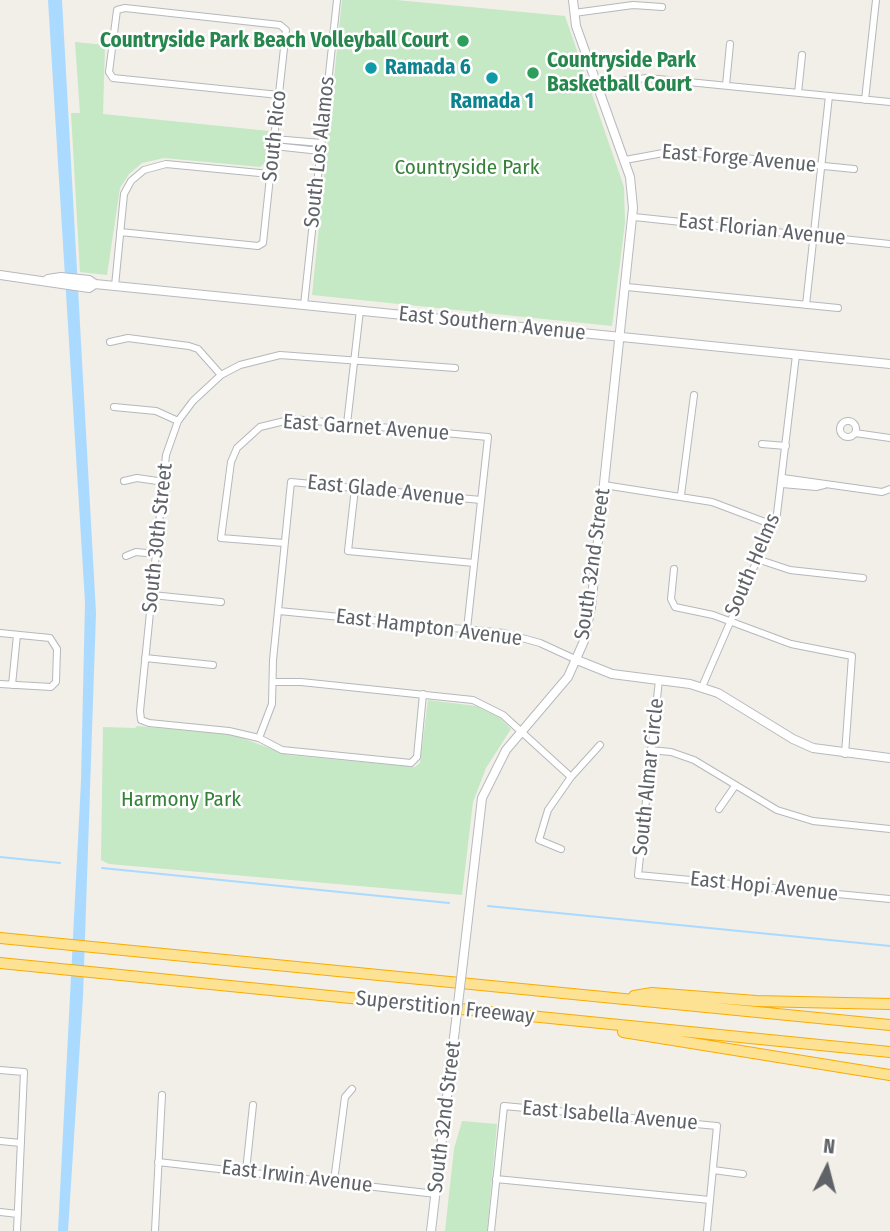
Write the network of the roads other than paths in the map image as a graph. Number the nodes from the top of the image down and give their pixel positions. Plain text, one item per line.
1 (337, 0) edge
2 (573, 0) edge
3 (876, 0) edge
4 (662, 7) dead end
5 (574, 13) junction
6 (730, 44) dead end
7 (802, 55) dead end
8 (726, 85) junction
9 (598, 89) junction
10 (798, 93) junction
11 (279, 95) junction
12 (829, 96) junction
13 (865, 100) junction
14 (890, 102) edge
15 (274, 143) junction
16 (320, 147) junction
17 (625, 160) junction
18 (821, 166) junction
19 (853, 169) dead end
20 (270, 174) junction
21 (634, 217) junction
22 (120, 232) junction
23 (814, 235) junction
24 (890, 244) edge
25 (0, 275) edge
26 (114, 286) junction
27 (627, 287) junction
28 (304, 305) junction
29 (806, 305) junction
30 (838, 308) dead end
31 (360, 310) junction
32 (621, 337) junction
33 (110, 342) dead end
34 (796, 355) junction
35 (354, 360) junction
36 (890, 364) edge
37 (455, 368) dead end
38 (221, 375) junction
39 (694, 395) dead end
40 (114, 407) dead end
41 (178, 421) junction
42 (347, 425) junction
43 (855, 433) dead end
44 (890, 438) edge
45 (762, 444) dead end
46 (786, 446) junction
47 (124, 481) dead end
48 (782, 481) junction
49 (164, 482) junction
50 (604, 485) junction
51 (355, 488) junction
52 (889, 489) edge
53 (681, 495) junction
54 (481, 500) junction
55 (773, 525) junction
56 (284, 543) junction
57 (156, 554) junction
58 (125, 555) dead end
59 (757, 559) junction
60 (474, 563) junction
61 (674, 569) dead end
62 (863, 578) dead end
63 (152, 595) junction
64 (220, 603) dead end
65 (279, 611) junction
66 (729, 621) junction
67 (467, 629) junction
68 (0, 633) edge
69 (17, 635) junction
70 (145, 658) junction
71 (577, 660) junction
72 (213, 665) dead end
73 (659, 680) junction
74 (274, 682) junction
75 (0, 684) edge
76 (12, 685) junction
77 (702, 687) junction
78 (423, 694) junction
79 (521, 731) junction
80 (258, 738) junction
81 (600, 745) dead end
82 (650, 750) junction
83 (845, 754) junction
84 (890, 758) edge
85 (571, 776) junction
86 (734, 786) junction
87 (719, 809) dead end
88 (890, 829) edge
89 (561, 849) dead end
90 (638, 875) joint
91 (890, 899) edge
92 (0, 938) edge
93 (0, 963) edge
94 (621, 998) junction
95 (890, 1004) edge
96 (526, 1016) junction
97 (890, 1025) edge
98 (890, 1052) edge
99 (0, 1070) edge
100 (890, 1075) edge
101 (352, 1089) dead end
102 (162, 1095) dead end
103 (253, 1105) dead end
104 (0, 1141) edge
105 (21, 1143) junction
106 (158, 1162) junction
107 (713, 1170) junction
108 (246, 1171) junction
109 (743, 1174) dead end
110 (496, 1179) junction
111 (334, 1181) junction
112 (436, 1194) junction
113 (710, 1200) junction
114 (0, 1212) edge
115 (18, 1214) junction
116 (17, 1231) edge
117 (155, 1231) edge
118 (431, 1231) edge
119 (491, 1231) edge
120 (707, 1231) edge

1 - 16 street, South Los Alamos
2 - 5 street, South 32nd Street
3 - 13 street
4 - 5 street
5 - 9 street, South 32nd Street
6 - 8 street
7 - 10 street
8 - 9 street
8 - 10 street
9 - 17 street, South 32nd Street
10 - 12 street
11 - 11 street, South Rico
11 - 15 street, South Rico
12 - 13 street
12 - 18 street
13 - 14 street
15 - 16 street
15 - 20 street, South Rico
16 - 28 street, South Los Alamos
17 - 18 street, East Forge Avenue
17 - 21 street, South 32nd Street
18 - 19 street, East Forge Avenue
18 - 23 street
20 - 22 street
20 - 22 street, South Rico
21 - 23 street, East Florian Avenue
21 - 27 street, South 32nd Street
22 - 26 street
23 - 24 street, East Florian Avenue
23 - 29 street
25 - 26 street, East Southern Avenue
26 - 28 street, East Southern Avenue
27 - 29 street
27 - 32 street, South 32nd Street
28 - 31 street, East Southern Avenue
29 - 30 street
31 - 32 street, East Southern Avenue
31 - 35 street
32 - 34 street, East Southern Avenue
32 - 50 street, South 32nd Street
33 - 38 street
34 - 36 street, East Southern Avenue
34 - 46 street, South Helms
35 - 37 street, South 30th Street
35 - 38 street, South 30th Street
35 - 42 street
38 - 41 street, South 30th Street
39 - 53 street
40 - 41 street
41 - 49 street, South 30th Street
42 - 54 street, East Garnet Avenue
42 - 56 street, East Garnet Avenue
43 - 44 street
45 - 46 street
46 - 48 street, South Helms
47 - 49 street
48 - 52 street
48 - 55 street, South Helms
49 - 57 street, South 30th Street
50 - 53 street
50 - 71 street, South 32nd Street
51 - 54 street, East Glade Avenue
51 - 56 street, East Glade Avenue
51 - 60 street
53 - 55 street
54 - 60 street
55 - 59 street, South Helms
56 - 65 street
57 - 58 street
57 - 63 street, South 30th Street
59 - 62 street
59 - 66 street, South Helms
60 - 67 street
61 - 66 street
63 - 64 street
63 - 70 street, South 30th Street
65 - 67 street, East Hampton Avenue
65 - 74 street
66 - 77 street, South Helms
66 - 83 street
67 - 71 street, East Hampton Avenue
68 - 69 street
69 - 76 street
69 - 76 street
70 - 72 street
70 - 80 street, South 30th Street
71 - 73 street, East Hampton Avenue
71 - 79 street, South 32nd Street
73 - 77 street, East Hampton Avenue
73 - 82 street, South Almar Circle
74 - 78 street
74 - 80 street
75 - 76 street
77 - 83 street, East Hampton Avenue
78 - 79 street
78 - 80 street
79 - 85 street
79 - 112 street, South 32nd Street, bridge
81 - 85 street
82 - 86 street
82 - 90 street, South Almar Circle
83 - 84 street, East Hampton Avenue
85 - 89 street
86 - 87 street
86 - 88 street
90 - 91 street, East Hopi Avenue
92 - 94 highway, Superstition Freeway
93 - 96 highway, Superstition Freeway
94 - 95 highway
94 - 97 highway, Superstition Freeway
96 - 98 highway, Superstition Freeway
96 - 100 highway
99 - 105 street
101 - 111 street
102 - 106 street
103 - 108 street
104 - 105 street
105 - 115 street
106 - 108 street, East Irwin Avenue
106 - 117 street
107 - 109 street
107 - 110 street, East Isabella Avenue
107 - 113 street
108 - 111 street, East Irwin Avenue
110 - 113 street
110 - 119 street
111 - 112 street, East Irwin Avenue
112 - 118 street, South 32nd Street
113 - 120 street
114 - 115 street
115 - 116 street

